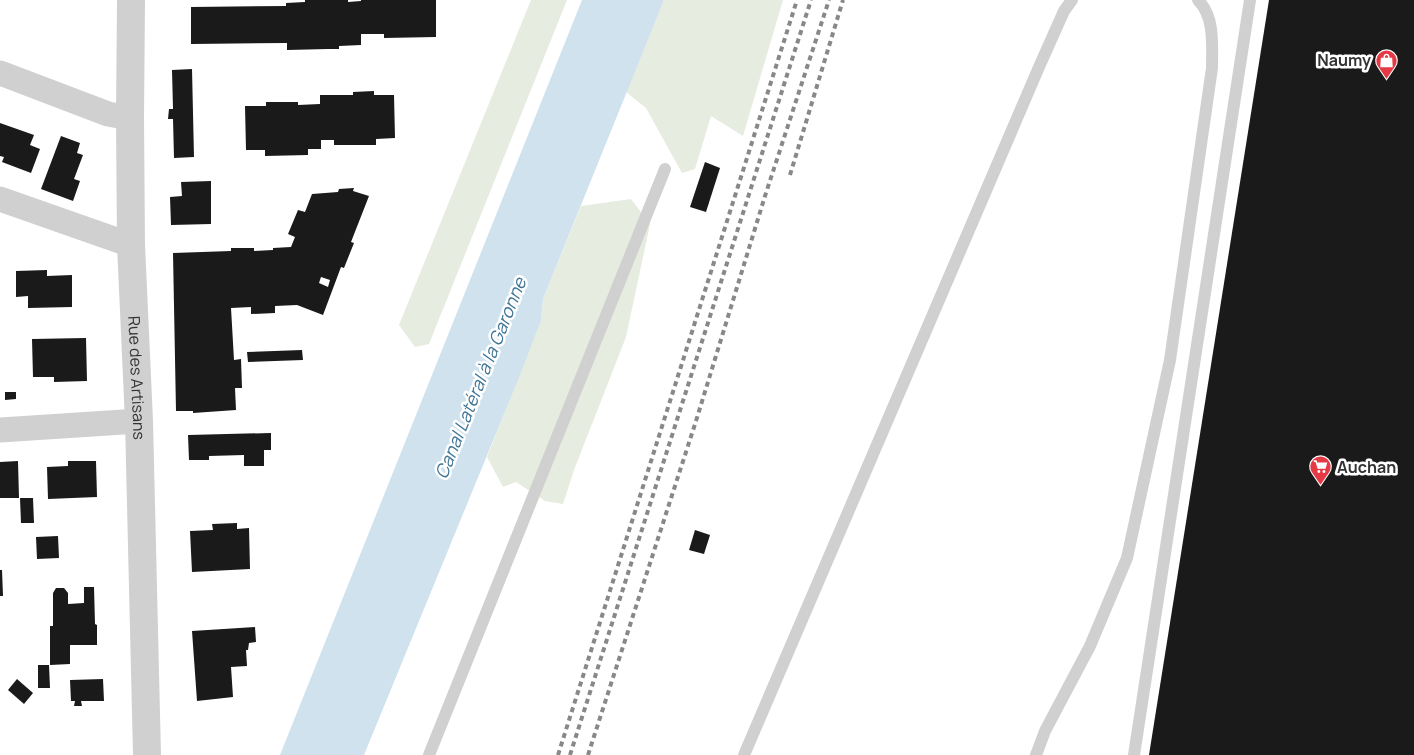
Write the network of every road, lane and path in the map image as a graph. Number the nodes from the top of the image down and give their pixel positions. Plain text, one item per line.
1 (131, 0) edge
2 (1072, 0) edge
3 (1198, 0) edge
4 (1250, 0) edge
5 (0, 73) edge
6 (130, 118) junction
7 (665, 168) dead end
8 (0, 199) edge
9 (131, 245) junction
10 (139, 421) junction
11 (0, 430) edge
12 (147, 755) edge
13 (429, 755) edge
14 (744, 755) edge
15 (1036, 755) edge
16 (1134, 755) edge

1 - 6 street, Rue des Artisans
2 - 14 lane
3 - 15 lane
4 - 16 lane
5 - 6 street
6 - 9 street, Rue des Artisans
7 - 13 lane
8 - 9 street
9 - 10 street, Rue des Artisans
10 - 11 street
10 - 12 street, Rue des Artisans

